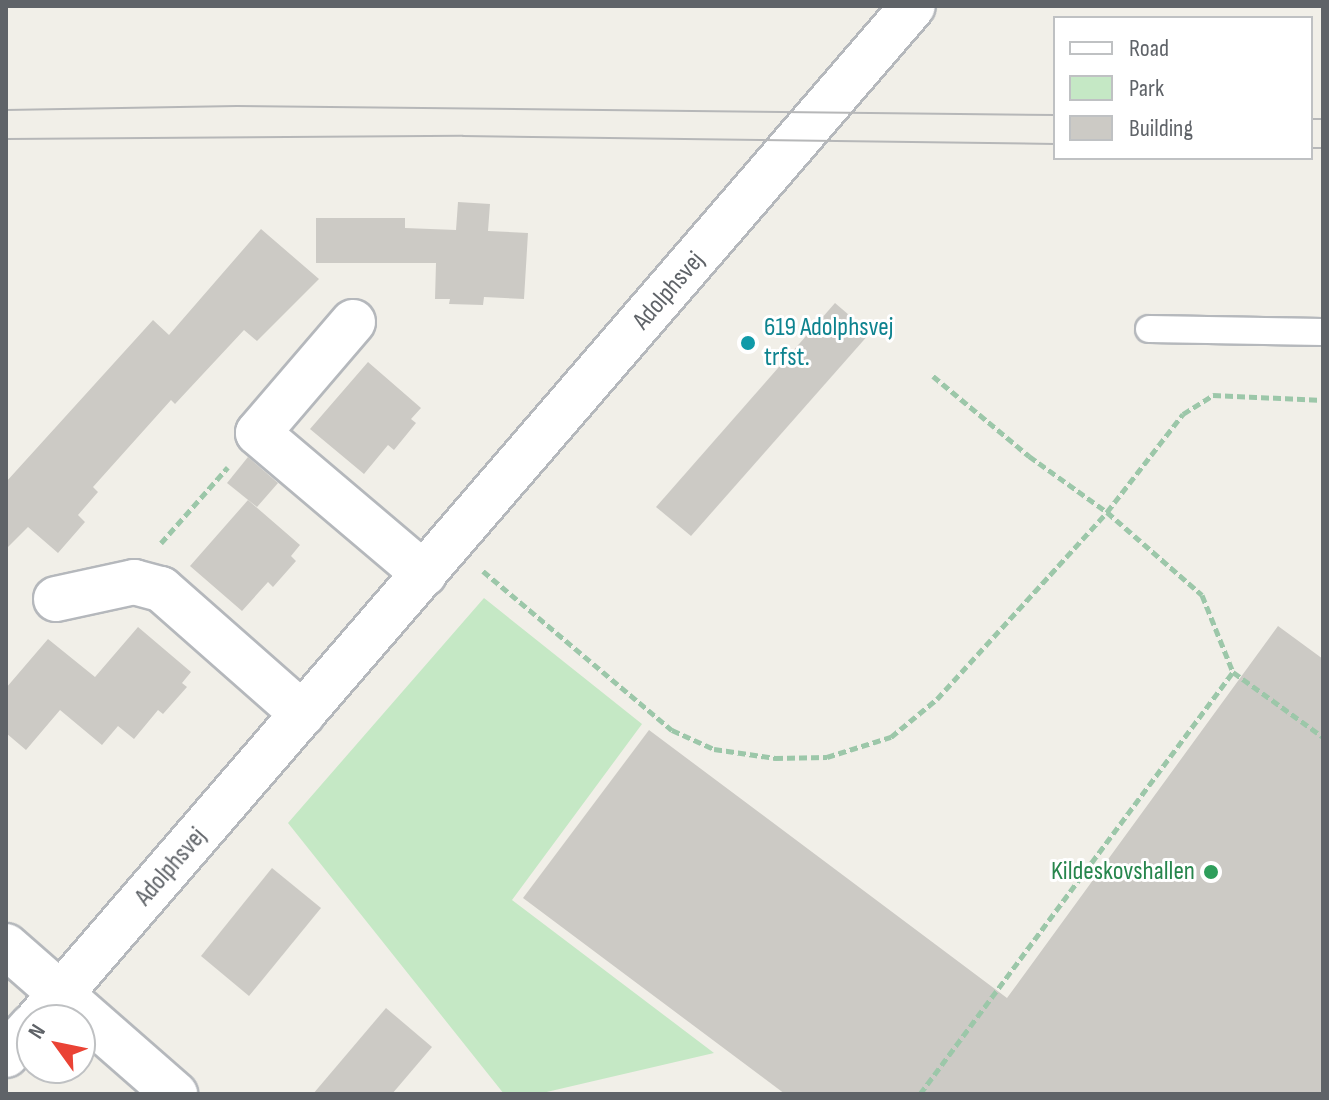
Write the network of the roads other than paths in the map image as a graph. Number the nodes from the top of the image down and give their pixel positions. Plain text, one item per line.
1 (913, 6) edge
2 (353, 322) dead end
3 (1149, 329) dead end
4 (1323, 332) edge
5 (437, 559) junction
6 (56, 599) dead end
7 (303, 714) junction
8 (6, 946) edge
9 (47, 1004) edge
10 (52, 1004) edge
11 (96, 1039) edge
12 (175, 1094) edge

1 - 5 street, Adolphsvej
2 - 5 street
3 - 4 lane
5 - 7 street, Adolphsvej
6 - 7 street
7 - 10 street, Adolphsvej
8 - 9 street
11 - 12 street

